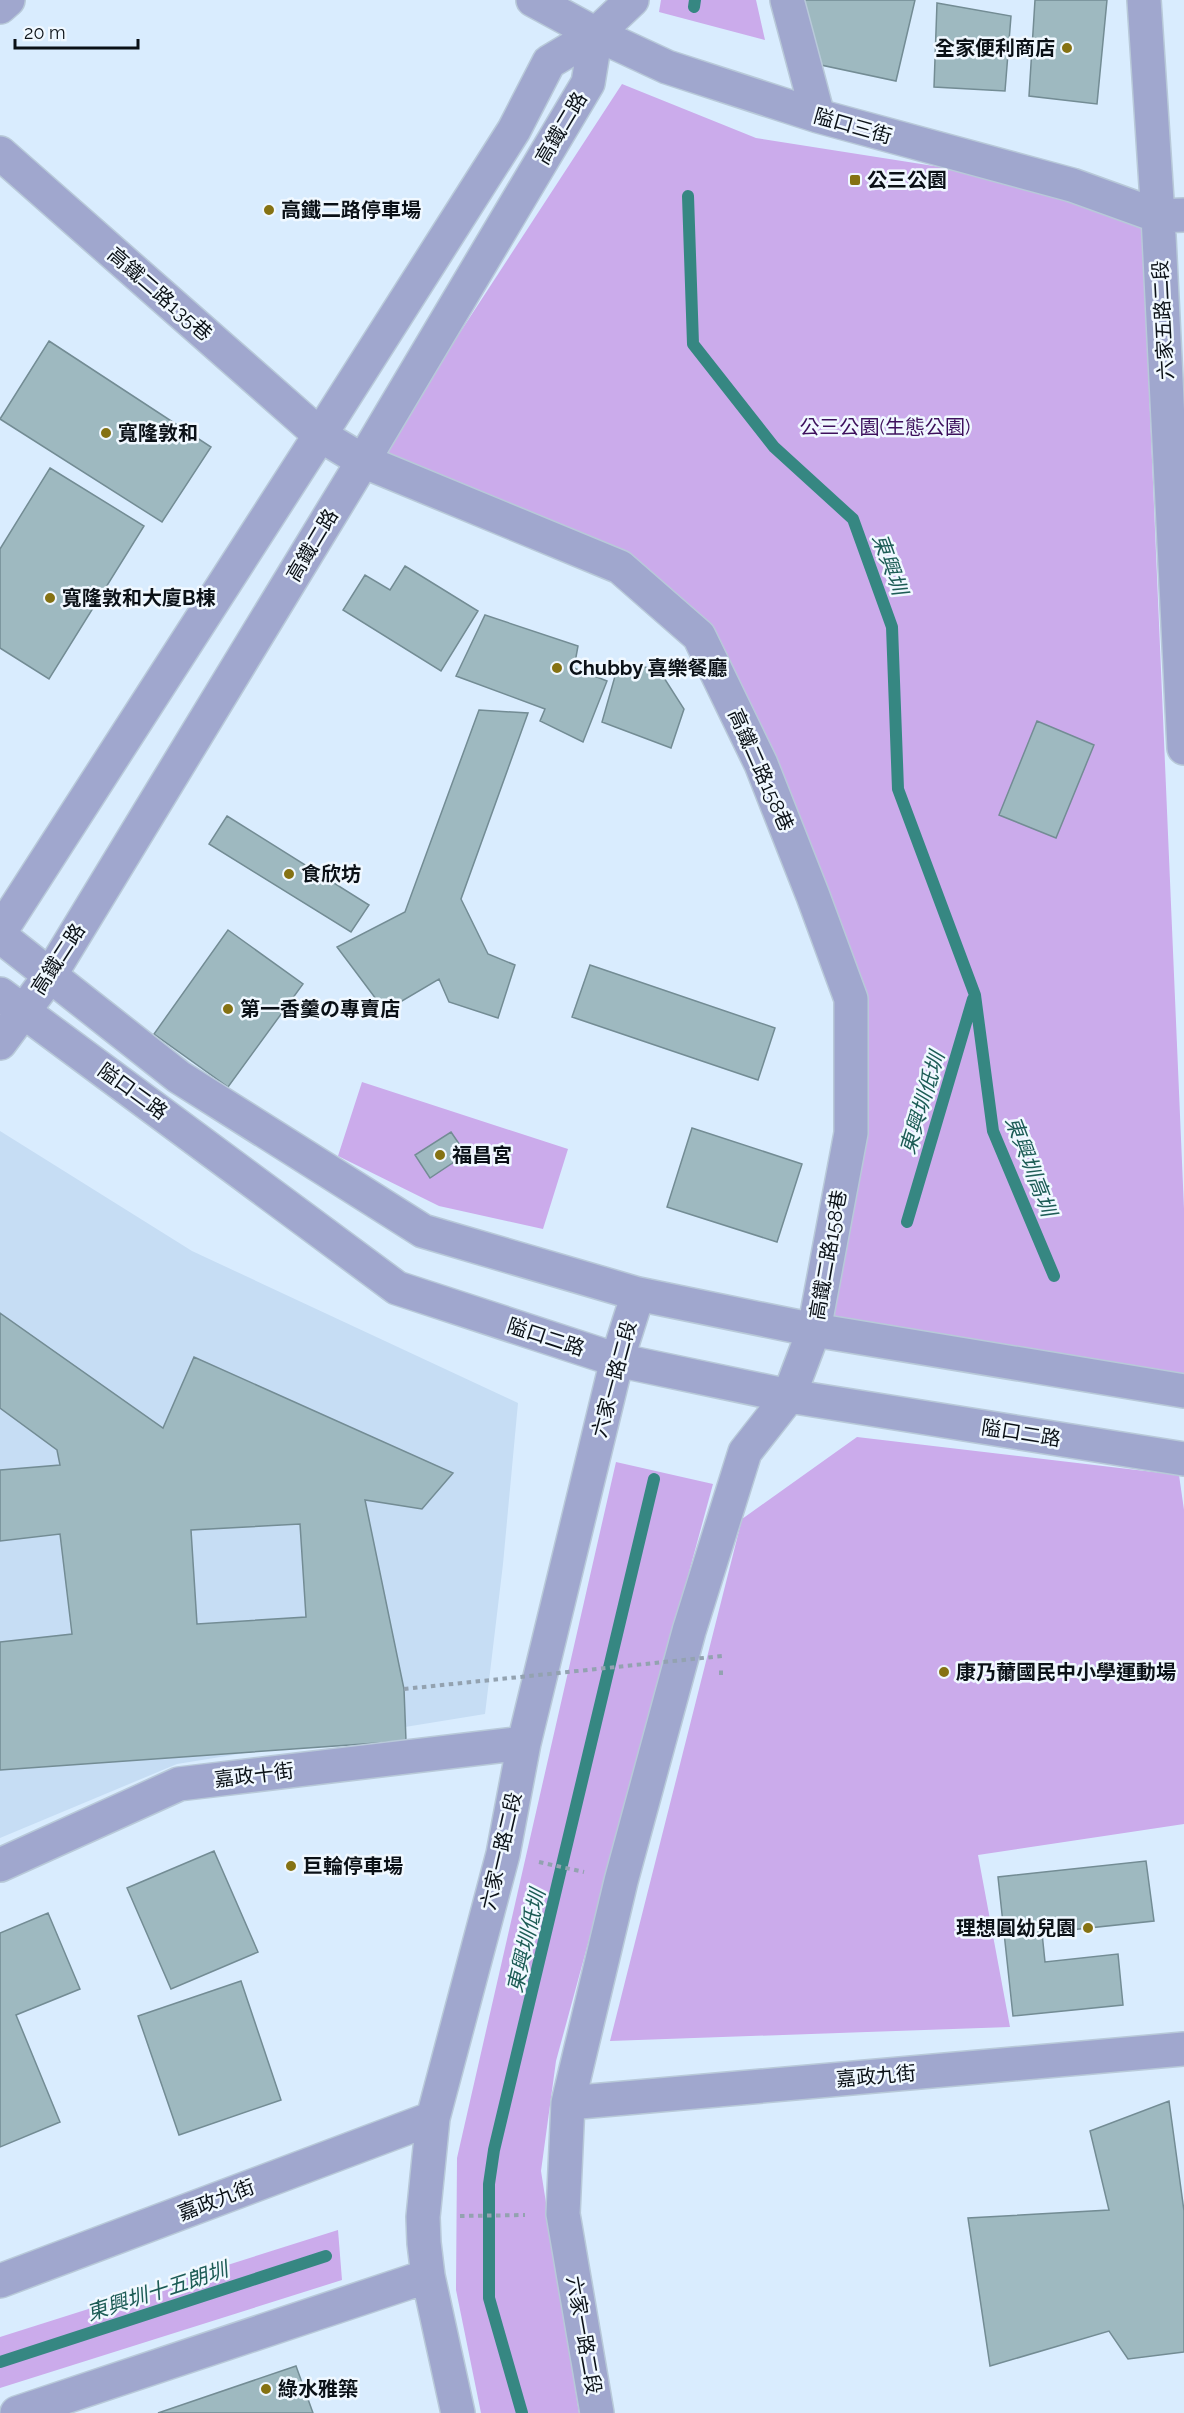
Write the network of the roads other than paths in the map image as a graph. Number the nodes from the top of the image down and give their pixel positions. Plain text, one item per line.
1 (8, 0) edge
2 (533, 0) edge
3 (632, 0) edge
4 (787, 0) edge
5 (1144, 0) edge
6 (0, 7) edge
7 (596, 34) junction
8 (818, 116) junction
9 (0, 153) edge
10 (1171, 215) edge
11 (320, 435) junction
12 (363, 461) junction
13 (1184, 748) edge
14 (0, 932) edge
15 (0, 936) edge
16 (49, 977) junction
17 (12, 1003) edge
18 (0, 1043) edge
19 (638, 1294) junction
20 (814, 1330) junction
21 (617, 1360) junction
22 (1184, 1391) edge
23 (789, 1396) junction
24 (1184, 1459) edge
25 (524, 1743) junction
26 (0, 1865) edge
27 (1184, 2049) edge
28 (568, 2103) junction
29 (433, 2118) junction
30 (428, 2277) junction
31 (0, 2281) edge
32 (17, 2413) edge
33 (458, 2413) edge
34 (597, 2413) edge

1 - 6 street
2 - 7 street, 隘口三街
3 - 7 street, 高鐵二路
4 - 8 street
5 - 10 street, 六家五路二段
7 - 8 street, 隘口三街
7 - 11 street, 高鐵二路
7 - 12 street, 高鐵二路
8 - 10 street, 隘口三街
9 - 11 street, 高鐵二路135巷
10 - 13 street, 六家五路二段
11 - 12 street, 高鐵二路158巷
11 - 14 street, 高鐵二路
12 - 16 street, 高鐵二路
12 - 20 street, 高鐵二路158巷
15 - 16 street, 隘口二路
16 - 17 street, 高鐵二路
16 - 19 street, 隘口二路
17 - 18 street, 高鐵二路
17 - 21 street, 隘口二路
19 - 20 street, 隘口二路
19 - 21 street, 六家一路二段
20 - 22 street, 隘口二路
20 - 23 street, 六家一路二段
21 - 23 street, 隘口二路
21 - 25 street, 六家一路二段
23 - 24 street, 隘口二路
23 - 28 street, 六家一路二段
25 - 26 street, 嘉政十街
25 - 29 street, 六家一路二段
27 - 28 street, 嘉政九街
28 - 34 street, 六家一路二段
29 - 30 street, 六家一路二段
29 - 31 street, 嘉政九街
30 - 32 street
30 - 33 street, 六家一路二段

